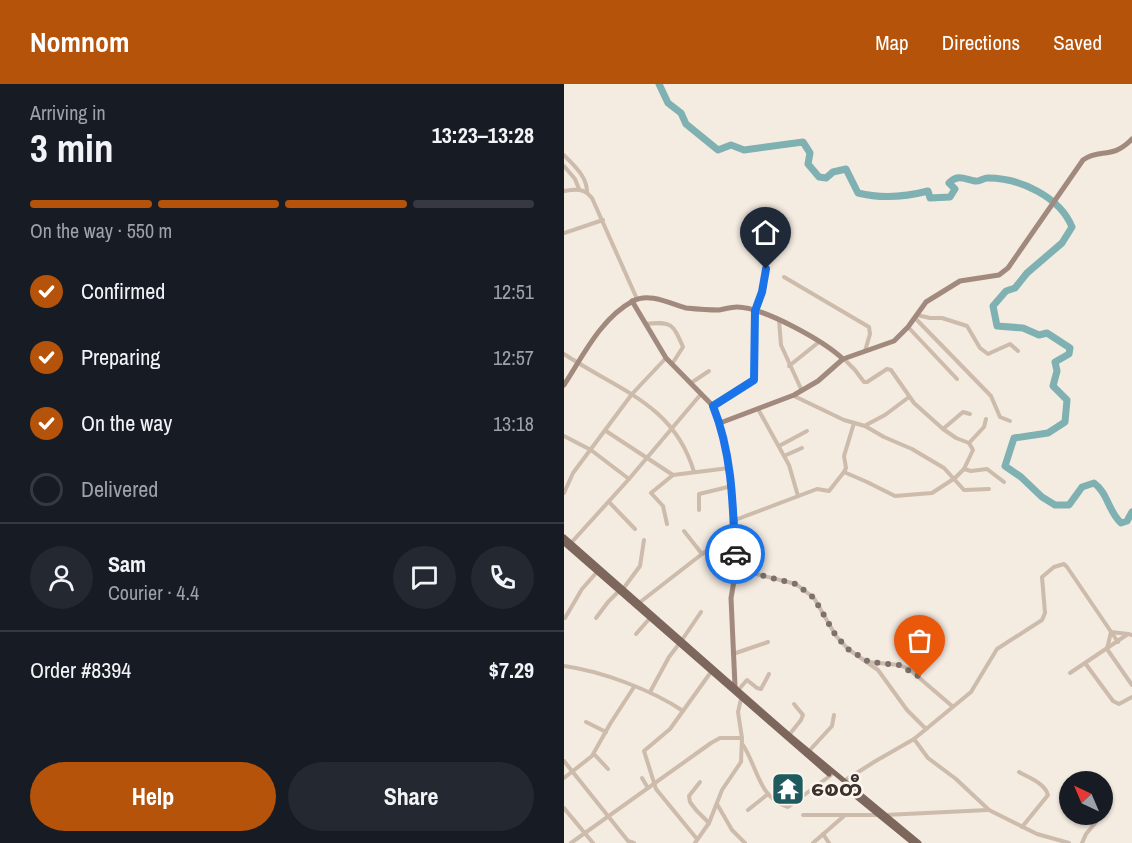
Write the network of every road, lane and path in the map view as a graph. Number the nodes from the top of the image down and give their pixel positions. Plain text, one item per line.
1 (1132, 139) edge
2 (564, 155) edge
3 (564, 166) edge
4 (579, 189) junction
5 (564, 190) edge
6 (587, 192) junction
7 (603, 220) junction
8 (564, 233) edge
9 (766, 269) dead end
10 (784, 277) dead end
11 (634, 300) junction
12 (755, 311) junction
13 (915, 316) junction
14 (779, 320) junction
15 (645, 324) junction
16 (908, 327) junction
17 (819, 342) junction
18 (1017, 351) dead end
19 (864, 352) junction
20 (564, 354) edge
21 (666, 358) junction
22 (843, 359) junction
23 (578, 363) junction
24 (672, 364) junction
25 (789, 366) junction
26 (709, 371) dead end
27 (957, 379) dead end
28 (691, 383) junction
29 (564, 385) edge
30 (802, 391) junction
31 (632, 394) junction
32 (701, 394) junction
33 (794, 395) junction
34 (909, 396) junction
35 (713, 406) junction
36 (758, 409) junction
37 (970, 414) dead end
38 (986, 419) dead end
39 (1010, 421) dead end
40 (720, 423) junction
41 (854, 423) junction
42 (672, 426) junction
43 (866, 426) junction
44 (943, 429) junction
45 (606, 431) junction
46 (807, 431) dead end
47 (564, 436) edge
48 (969, 442) junction
49 (779, 446) junction
50 (802, 448) dead end
51 (591, 450) junction
52 (784, 456) junction
53 (646, 457) junction
54 (729, 468) junction
55 (964, 469) junction
56 (694, 472) junction
57 (844, 472) junction
58 (673, 475) junction
59 (630, 479) junction
60 (953, 479) junction
61 (1004, 482) dead end
62 (732, 486) junction
63 (989, 489) dead end
64 (564, 493) edge
65 (798, 496) junction
66 (609, 502) junction
67 (699, 510) dead end
68 (735, 520) junction
69 (667, 524) dead end
70 (635, 529) dead end
71 (684, 531) dead end
72 (735, 532) junction
73 (564, 537) edge
74 (644, 540) dead end
75 (564, 543) edge
76 (571, 543) junction
77 (702, 554) junction
78 (736, 569) junction
79 (597, 572) junction
80 (620, 590) junction
81 (639, 603) junction
82 (701, 612) dead end
83 (566, 618) edge
84 (596, 618) dead end
85 (650, 618) junction
86 (1111, 632) junction
87 (636, 634) dead end
88 (1130, 634) edge
89 (680, 642) junction
90 (768, 642) dead end
91 (1118, 642) junction
92 (1107, 649) junction
93 (734, 654) junction
94 (869, 662) junction
95 (1085, 663) junction
96 (564, 666) edge
97 (711, 672) junction
98 (1070, 673) dead end
99 (769, 674) dead end
100 (1132, 685) edge
101 (634, 687) junction
102 (737, 687) junction
103 (650, 692) junction
104 (1132, 697) edge
105 (741, 699) junction
106 (794, 704) dead end
107 (952, 707) junction
108 (683, 711) junction
109 (834, 715) dead end
110 (586, 722) dead end
111 (926, 729) junction
112 (606, 732) junction
113 (789, 735) junction
114 (742, 738) junction
115 (914, 739) junction
116 (742, 744) junction
117 (808, 752) junction
118 (594, 754) junction
119 (564, 761) edge
120 (608, 769) dead end
121 (1018, 772) dead end
122 (573, 773) junction
123 (831, 775) junction
124 (564, 778) edge
125 (642, 778) dead end
126 (844, 781) junction
127 (700, 782) dead end
128 (653, 784) junction
129 (648, 788) junction
130 (768, 794) junction
131 (717, 804) junction
132 (564, 808) edge
133 (748, 810) dead end
134 (989, 810) junction
135 (803, 815) dead end
136 (845, 815) junction
137 (883, 815) junction
138 (609, 817) junction
139 (709, 823) junction
140 (1094, 825) edge
141 (1022, 827) junction
142 (585, 833) junction
143 (823, 834) junction
144 (696, 841) edge
145 (571, 843) edge
146 (593, 843) edge
147 (634, 843) edge
148 (745, 843) edge
149 (813, 843) edge
150 (829, 843) edge
151 (913, 843) edge
152 (919, 843) edge
153 (1069, 843) edge
154 (1082, 843) edge

1 - 13 street
2 - 6 street
3 - 4 street
4 - 5 street
4 - 6 street
6 - 7 street
7 - 8 street
7 - 11 street
9 - 12 street
10 - 19 street
11 - 12 street
11 - 15 street
11 - 23 street
12 - 14 street
12 - 35 street
13 - 16 street
13 - 18 street
13 - 39 street
14 - 17 street
14 - 25 street
15 - 21 street
15 - 24 street
16 - 19 street
16 - 27 street
17 - 22 street
17 - 25 street
19 - 22 street
20 - 23 street
21 - 24 street
21 - 31 street
22 - 30 street
22 - 34 street
23 - 29 street
23 - 31 street
24 - 28 street
25 - 30 street
26 - 28 street
28 - 32 street
30 - 33 street
31 - 42 street
31 - 45 street
32 - 35 street
32 - 42 street
33 - 36 street
33 - 41 street
34 - 43 street
34 - 44 street
35 - 40 street
36 - 40 street
36 - 49 street
37 - 44 street
38 - 48 street
40 - 54 street
41 - 43 street
41 - 57 street
42 - 53 street
42 - 56 street
43 - 60 street
44 - 48 street
45 - 51 street
45 - 53 street
46 - 49 street
47 - 51 street
48 - 55 street
49 - 52 street
50 - 52 street
51 - 59 street
51 - 64 street
52 - 65 street
53 - 58 street
53 - 59 street
54 - 56 street
54 - 62 street
55 - 60 street
55 - 61 street
56 - 58 street
57 - 60 street
57 - 65 street
58 - 69 street
59 - 66 street
60 - 63 street
62 - 67 street
62 - 68 street
65 - 68 street
66 - 70 street
66 - 76 street
68 - 72 street
71 - 77 street
72 - 77 street
72 - 78 street
73 - 76 main road
74 - 80 street
75 - 79 main road
76 - 80 main road
77 - 81 street
78 - 93 street
78 - 94 street
79 - 80 main road
79 - 83 street
80 - 81 main road
80 - 84 street
80 - 85 main road
81 - 89 main road
82 - 89 street
85 - 87 street
85 - 89 main road
86 - 88 street
86 - 91 street
86 - 92 street
86 - 107 street
88 - 91 street
89 - 97 main road
89 - 102 main road
89 - 103 street
90 - 93 street
91 - 92 street
92 - 95 street
92 - 100 street
93 - 102 street
94 - 107 street
94 - 111 street
95 - 98 street
95 - 104 street
96 - 101 street
97 - 105 main road
97 - 108 street
99 - 102 street
101 - 103 street
101 - 112 street
102 - 113 main road
103 - 108 street
105 - 114 street
105 - 123 main road
106 - 113 street
107 - 111 street
108 - 128 street
109 - 117 street
110 - 112 street
111 - 115 street
112 - 118 street
113 - 117 main road
114 - 116 street
114 - 128 street
115 - 126 street
115 - 134 street
116 - 130 street
116 - 131 street
117 - 126 main road
118 - 120 street
118 - 122 street
119 - 122 street
121 - 141 street
122 - 124 street
122 - 138 street
123 - 130 street
123 - 137 main road
125 - 129 street
126 - 137 main road
127 - 139 street
128 - 129 street
128 - 144 street
129 - 138 street
130 - 133 street
131 - 139 street
131 - 148 street
132 - 142 street
134 - 137 street
134 - 141 street
135 - 136 street
136 - 137 street
136 - 143 street
137 - 151 main road
137 - 152 main road
138 - 142 street
138 - 147 street
139 - 144 street
140 - 154 street
141 - 153 street
142 - 145 street
142 - 146 street
143 - 149 street
143 - 150 street

